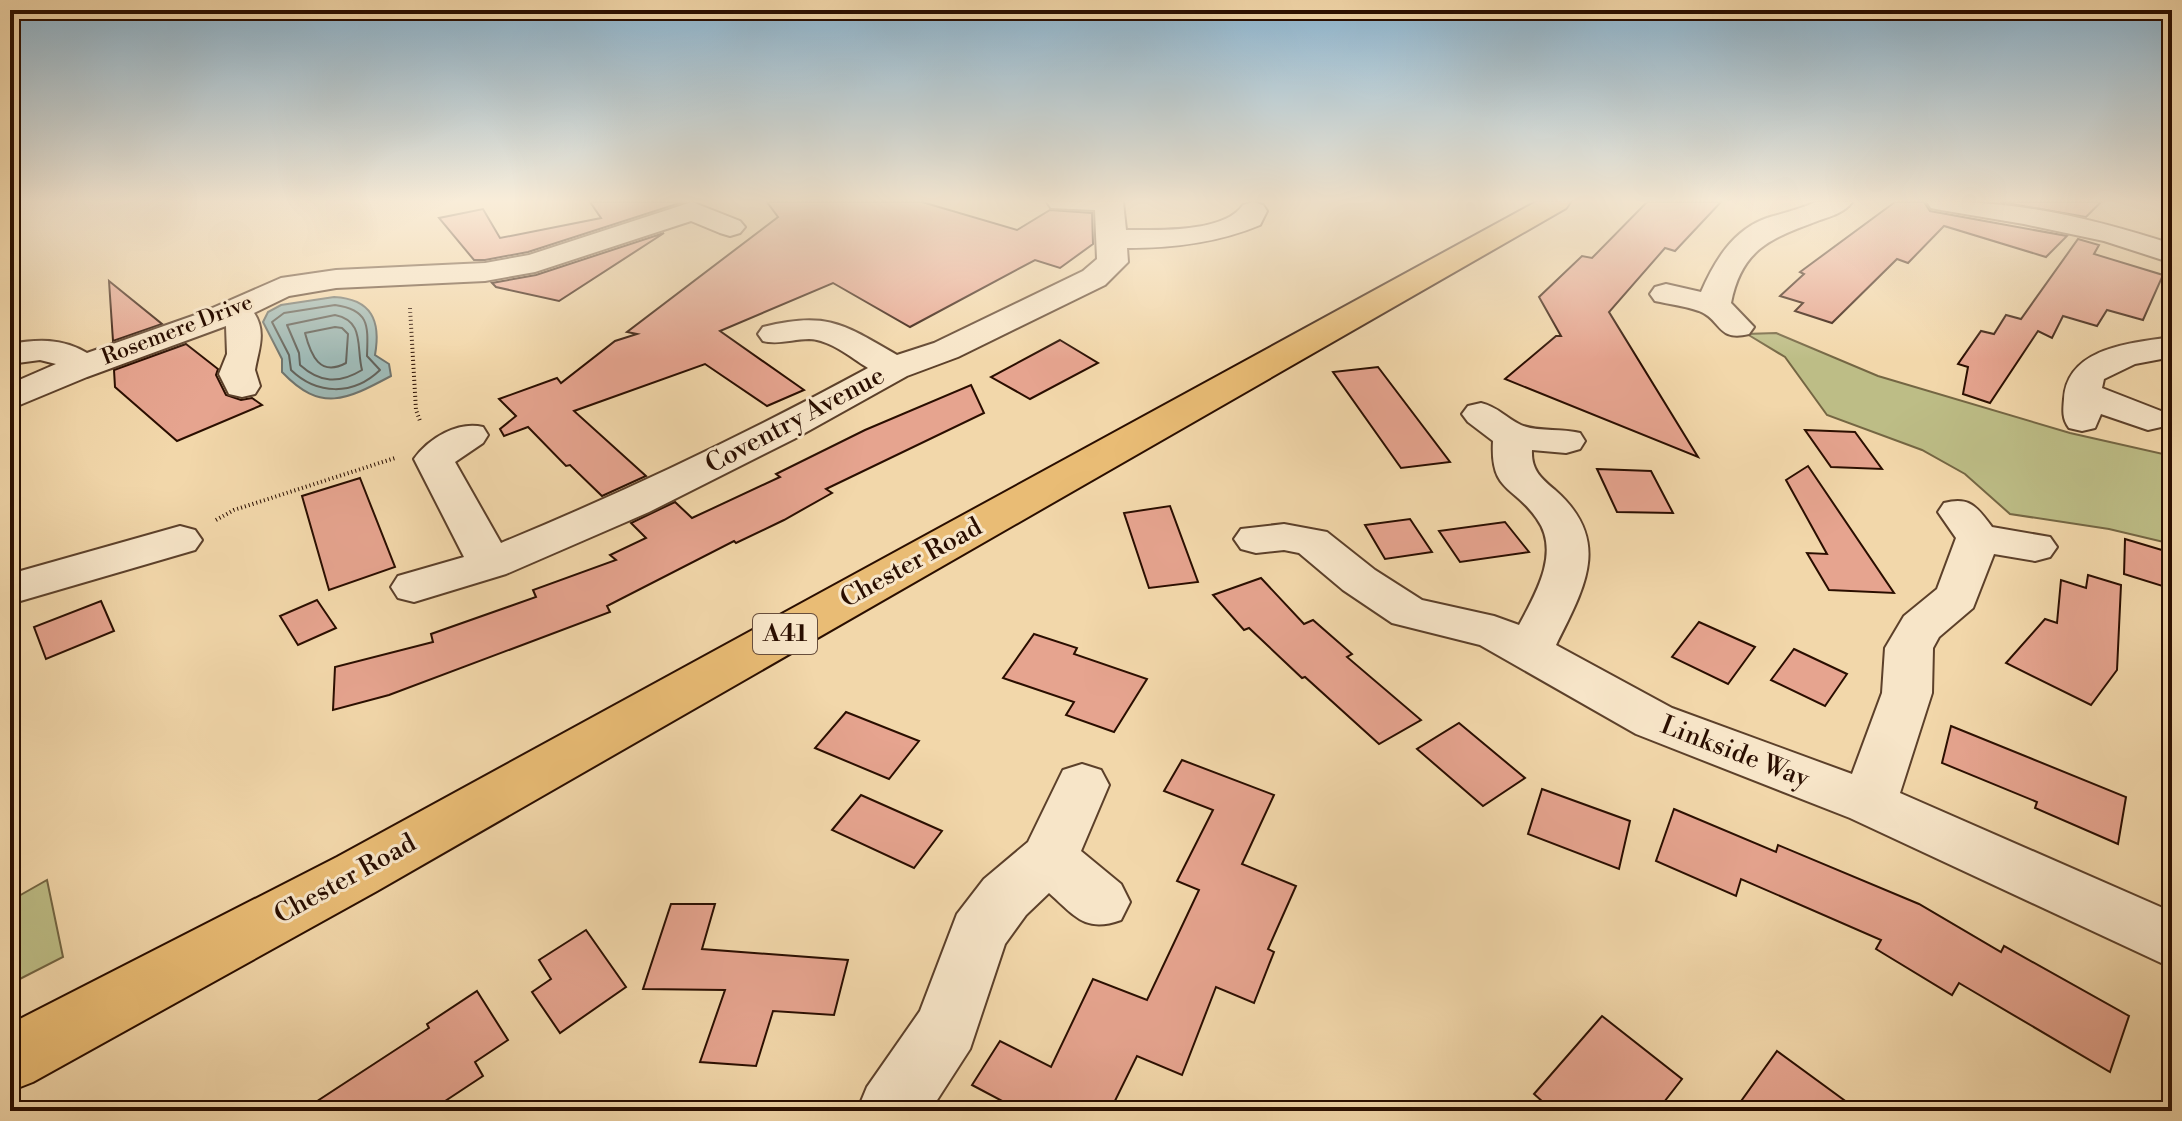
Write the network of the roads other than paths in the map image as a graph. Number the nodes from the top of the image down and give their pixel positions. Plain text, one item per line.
1 (559, 254) edge
2 (1112, 254) edge
3 (1463, 254) edge
4 (1735, 254) edge
5 (1666, 294) dead end
6 (846, 303) dead end
7 (235, 310) junction
8 (821, 330) junction
9 (775, 334) dead end
10 (2172, 347) edge
11 (10, 354) edge
12 (82, 366) junction
13 (894, 368) junction
14 (242, 386) dead end
15 (10, 398) edge
16 (2148, 419) dead end
17 (469, 435) dead end
18 (1566, 441) dead end
19 (1256, 539) dead end
20 (180, 540) road end
21 (2035, 547) dead end
22 (490, 564) junction
23 (414, 587) dead end
24 (10, 589) edge
25 (1529, 651) junction
26 (1082, 785) dead end
27 (1869, 803) junction
28 (1049, 858) junction
29 (1100, 902) dead end
30 (2172, 941) edge
31 (10, 1059) edge
32 (891, 1111) edge

1 - 7 street, Rosemere Drive
2 - 13 street, Coventry Avenue
3 - 31 main road, Chester Road / A41
4 - 5 street
6 - 8 street
7 - 12 street, Rosemere Drive
7 - 14 street
8 - 9 street
8 - 13 street
10 - 16 street
11 - 12 street
12 - 15 street, Rosemere Drive
13 - 22 street, Coventry Avenue
17 - 22 street
18 - 25 street
19 - 25 street, Linkside Way
20 - 24 street
21 - 27 street
22 - 23 street, Coventry Avenue
25 - 27 street, Linkside Way
26 - 28 street
27 - 30 street, Linkside Way
28 - 29 street
28 - 32 street

